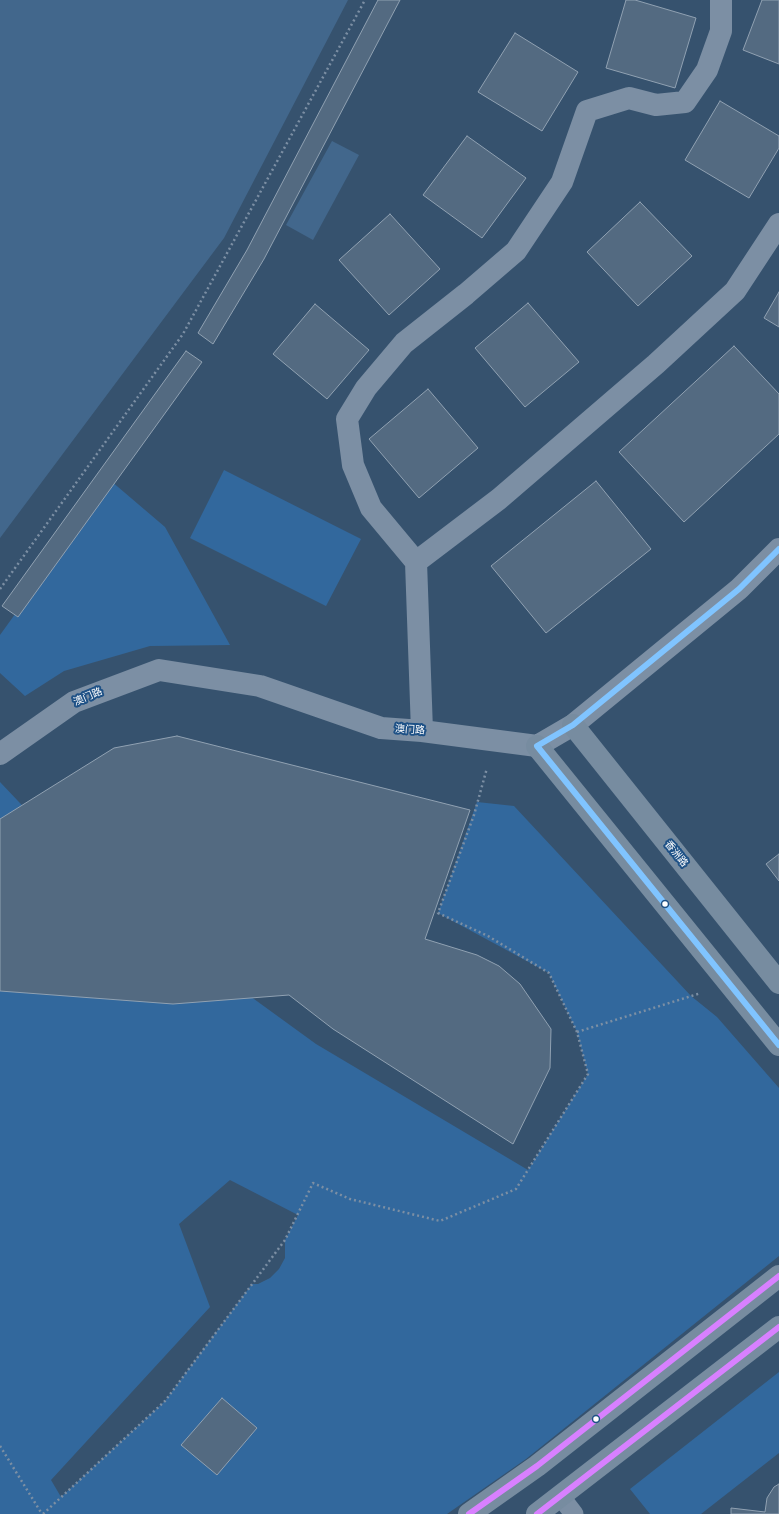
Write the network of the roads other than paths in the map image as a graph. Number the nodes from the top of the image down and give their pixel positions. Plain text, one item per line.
1 (721, 0) edge
2 (779, 224) edge
3 (779, 549) edge
4 (416, 562) junction
5 (573, 725) junction
6 (422, 731) junction
7 (537, 746) junction
8 (0, 754) edge
9 (779, 984) edge
10 (779, 1045) edge
11 (779, 1276) edge
12 (779, 1327) edge
13 (561, 1497) junction
14 (469, 1514) edge
15 (537, 1514) edge
16 (574, 1514) edge

1 - 4 street
2 - 4 street
3 - 5 street
4 - 6 street
5 - 7 street
5 - 9 street, 香洲路
6 - 7 street, 澳门路
6 - 8 street, 澳门路
7 - 10 street
11 - 14 street
12 - 13 street
13 - 15 street
13 - 16 lane

